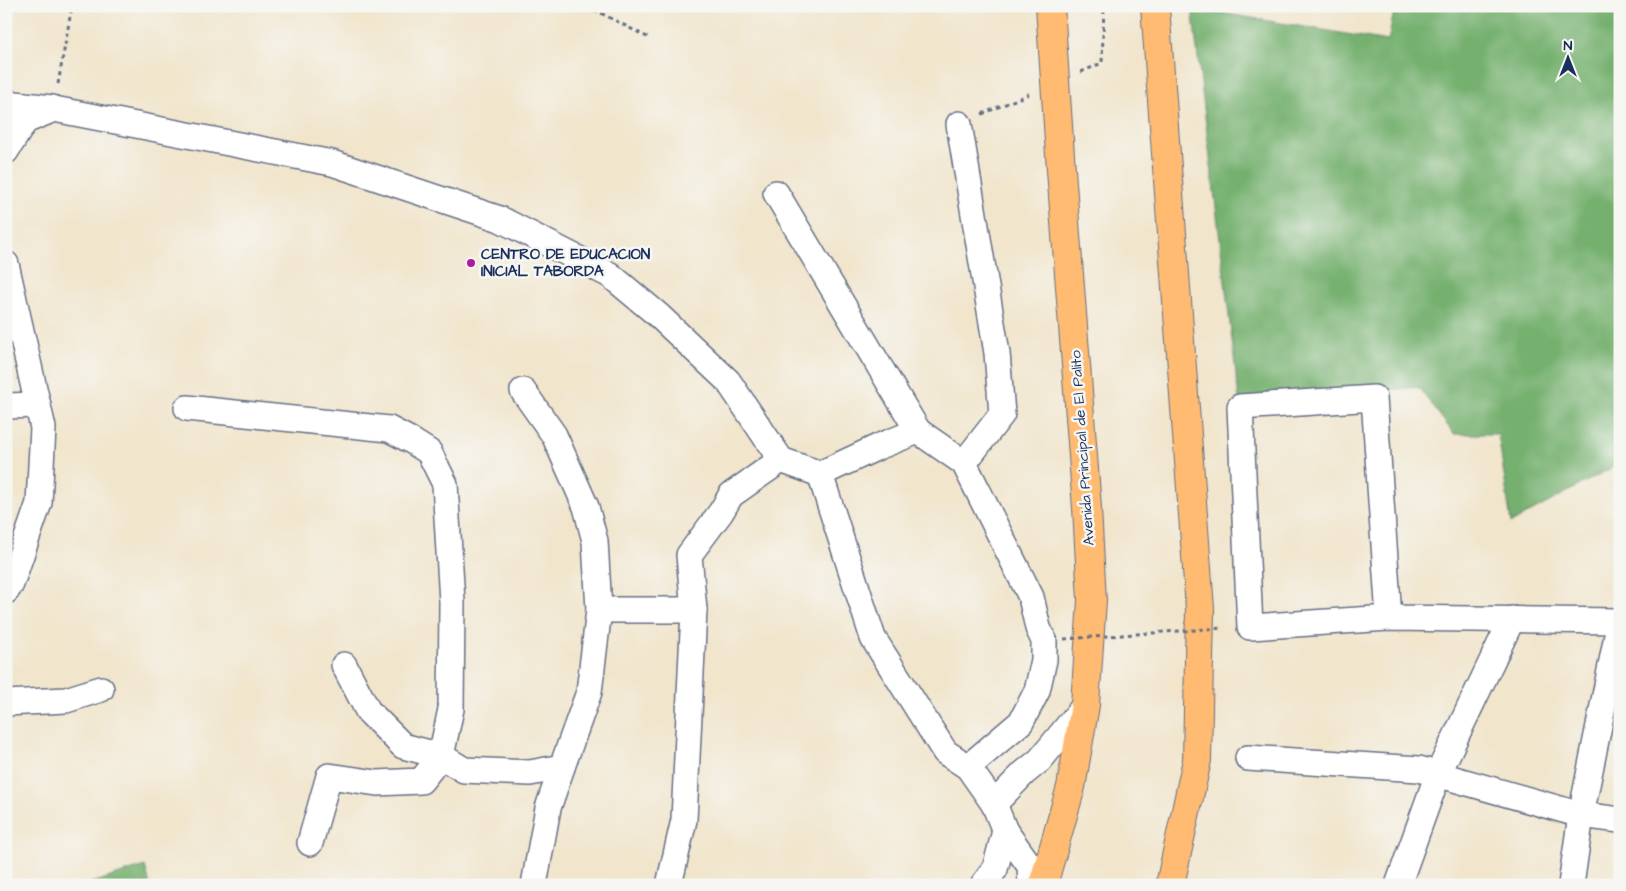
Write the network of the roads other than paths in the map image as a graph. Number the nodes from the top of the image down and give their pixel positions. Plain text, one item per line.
1 (1050, 6) edge
2 (1155, 6) edge
3 (6, 103) edge
4 (54, 108) junction
5 (959, 124) dead end
6 (6, 151) edge
7 (776, 193) dead end
8 (6, 264) edge
9 (523, 391) dead end
10 (38, 405) junction
11 (6, 406) edge
12 (187, 408) dead end
13 (918, 431) junction
14 (781, 460) junction
15 (964, 463) junction
16 (820, 474) junction
17 (6, 591) edge
18 (599, 610) junction
19 (694, 610) junction
20 (1389, 618) junction
21 (1512, 619) junction
22 (1620, 621) edge
23 (344, 665) dead end
24 (101, 689) dead end
25 (6, 703) edge
26 (1085, 705) junction
27 (441, 756) junction
28 (1248, 758) dead end
29 (562, 766) junction
30 (968, 766) junction
31 (1438, 774) junction
32 (994, 804) junction
33 (1581, 815) junction
34 (1620, 820) edge
35 (1006, 831) junction
36 (310, 843) dead end
37 (534, 885) edge
38 (669, 885) edge
39 (982, 885) edge
40 (1031, 885) edge
41 (1043, 885) edge
42 (1170, 885) edge
43 (1398, 885) edge
44 (1571, 885) edge

1 - 26 highway, Avenida Principal de El Palito
2 - 42 highway
3 - 4 street
4 - 6 street
4 - 14 street
5 - 15 street
7 - 13 street
8 - 10 street
9 - 18 street
10 - 11 street
10 - 17 street
12 - 27 street
13 - 15 street
13 - 16 street
14 - 16 street
14 - 19 street
15 - 30 street
16 - 30 street
18 - 19 street
18 - 29 street
19 - 38 street
20 - 20 street
20 - 21 street
21 - 22 street
21 - 31 street
22 - 33 street
23 - 27 street
24 - 25 street
26 - 32 street
26 - 41 highway, Avenida Principal de El Palito
27 - 29 street
27 - 36 street
28 - 31 street
29 - 37 street
30 - 32 street
31 - 33 street
31 - 43 street
32 - 35 street
33 - 34 street
33 - 44 street
35 - 39 street
35 - 40 street

